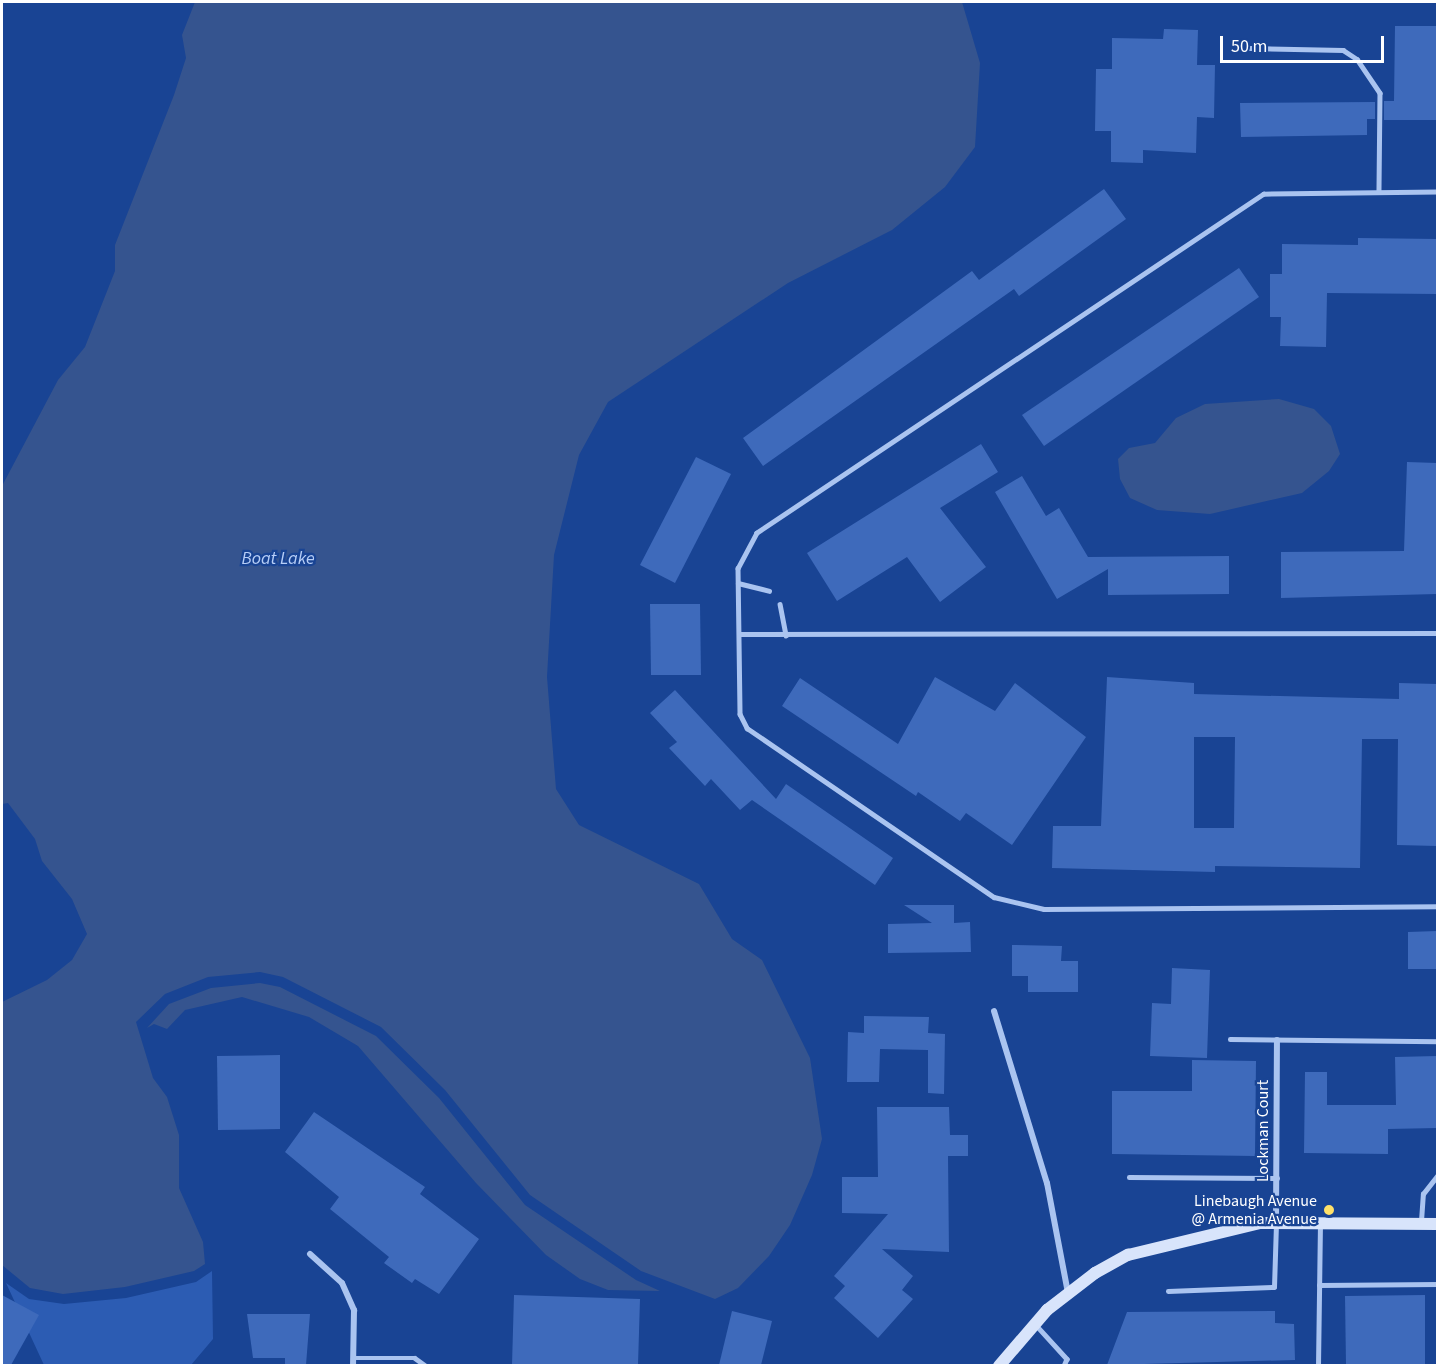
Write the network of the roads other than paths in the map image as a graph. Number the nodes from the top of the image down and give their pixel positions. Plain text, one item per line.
1 (1250, 48) dead end
2 (1379, 192) junction
3 (1437, 192) edge
4 (738, 583) junction
5 (770, 591) dead end
6 (780, 604) dead end
7 (1437, 633) edge
8 (738, 634) junction
9 (786, 634) junction
10 (1437, 906) edge
11 (994, 1011) dead end
12 (1230, 1039) dead end
13 (1277, 1040) junction
14 (1437, 1041) edge
15 (1437, 1175) edge
16 (1129, 1177) dead end
17 (1277, 1178) junction
18 (1276, 1222) junction
19 (1320, 1222) junction
20 (1421, 1224) junction
21 (1437, 1224) edge
22 (310, 1254) dead end
23 (1437, 1284) edge
24 (1319, 1285) junction
25 (1168, 1291) dead end
26 (1068, 1293) junction
27 (1035, 1323) junction
28 (353, 1358) junction
29 (353, 1365) edge
30 (426, 1365) edge
31 (999, 1365) edge
32 (1064, 1365) edge
33 (1318, 1365) edge

1 - 2 lane
2 - 3 lane
2 - 4 lane
4 - 5 lane
4 - 8 lane
6 - 9 lane
7 - 9 lane
8 - 9 lane
8 - 10 lane
11 - 26 street
12 - 13 lane
13 - 14 lane
13 - 17 street, Lockman Court
15 - 20 lane
16 - 17 lane
17 - 18 street, Lockman Court
18 - 19 main road
18 - 25 lane
18 - 26 main road
19 - 20 main road
19 - 24 lane
20 - 21 main road
22 - 28 street
23 - 24 lane
24 - 33 lane
26 - 27 main road
27 - 31 main road
27 - 32 lane
28 - 29 street
28 - 30 lane

